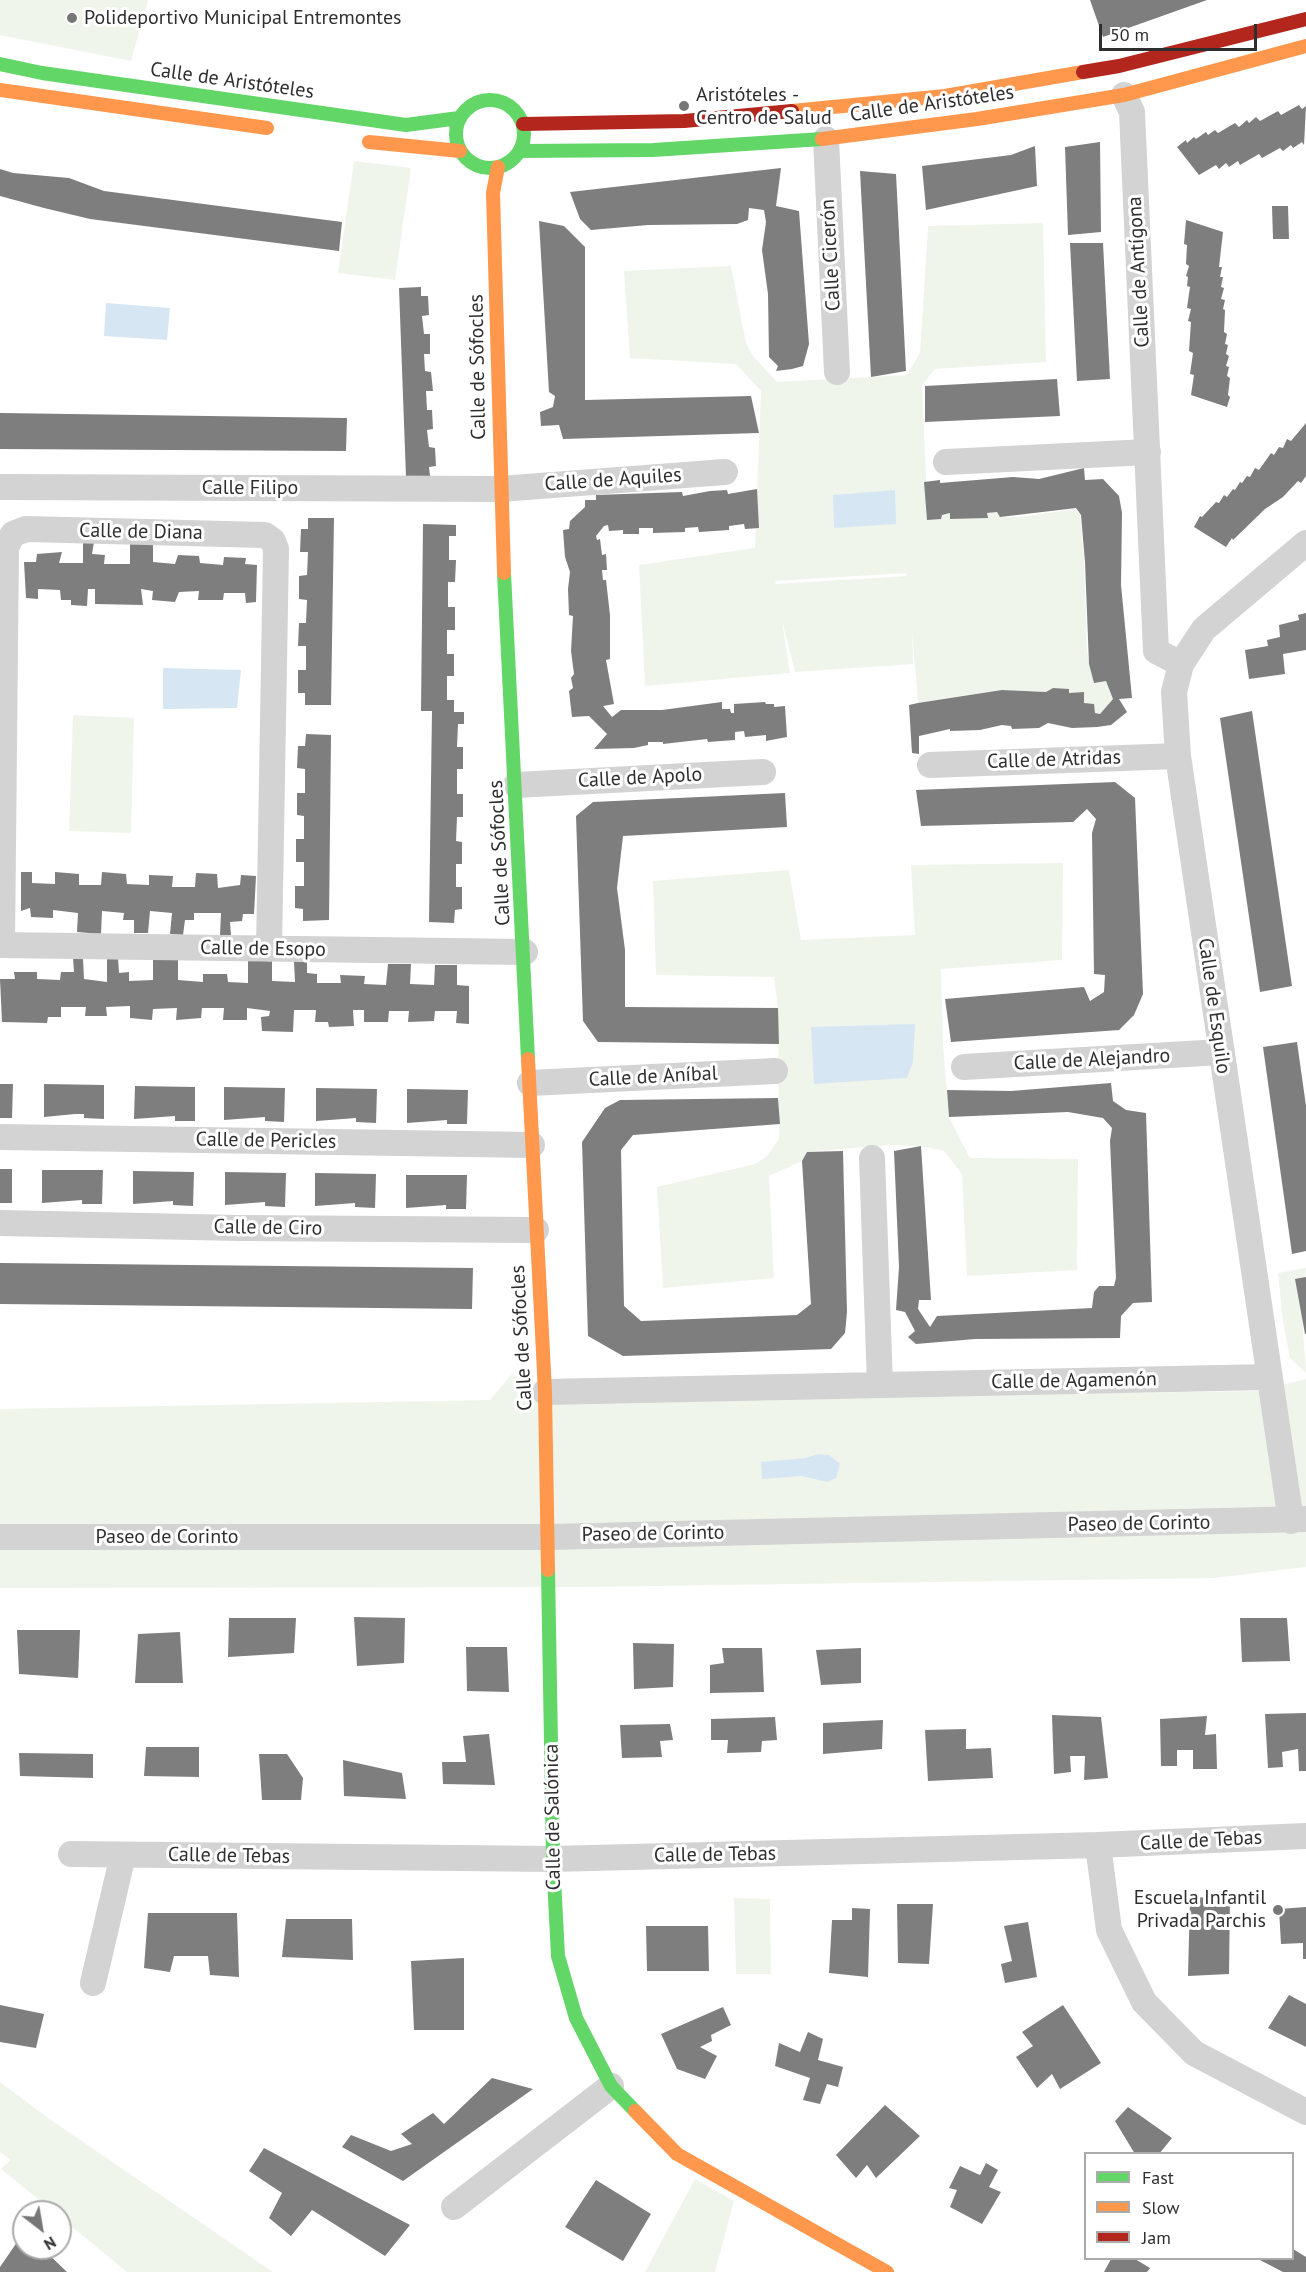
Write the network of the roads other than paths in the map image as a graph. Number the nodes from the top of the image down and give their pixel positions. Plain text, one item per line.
1 (1306, 19) edge
2 (1306, 46) edge
3 (0, 64) edge
4 (0, 90) edge
5 (1124, 95) junction
6 (459, 118) junction
7 (523, 124) junction
8 (276, 129) dead end
9 (826, 139) junction
10 (357, 141) dead end
11 (460, 151) junction
12 (520, 151) junction
13 (498, 167) junction
14 (837, 372) dead end
15 (1148, 452) junction
16 (946, 462) dead end
17 (725, 472) dead end
18 (0, 487) edge
19 (500, 489) junction
20 (1306, 543) edge
21 (1181, 664) junction
22 (1178, 756) junction
23 (930, 765) dead end
24 (763, 772) dead end
25 (516, 785) junction
26 (1, 945) edge
27 (269, 949) junction
28 (525, 952) junction
29 (1221, 1052) junction
30 (964, 1067) dead end
31 (775, 1071) dead end
32 (530, 1083) junction
33 (0, 1137) edge
34 (532, 1145) junction
35 (872, 1158) dead end
36 (0, 1223) edge
37 (536, 1230) junction
38 (1268, 1377) junction
39 (880, 1385) junction
40 (545, 1392) junction
41 (1299, 1520) edge
42 (0, 1537) edge
43 (549, 1537) junction
44 (1306, 1836) edge
45 (1098, 1845) junction
46 (71, 1854) dead end
47 (123, 1855) junction
48 (553, 1859) junction
49 (93, 1983) dead end
50 (611, 2086) junction
51 (1306, 2112) edge
52 (454, 2207) dead end
53 (887, 2272) edge

1 - 7 main road, Calle de Aristóteles
2 - 5 main road, Calle de Aristóteles
3 - 6 main road, Calle de Aristóteles
4 - 8 main road
5 - 9 main road, Calle de Aristóteles
5 - 15 street, Calle de Antígona
6 - 7 main road
6 - 11 main road
7 - 12 main road
9 - 12 main road, Calle de Aristóteles
9 - 14 street, Calle Cicerón
10 - 11 main road
11 - 13 main road
12 - 13 main road
13 - 19 main road, Calle de Sófocles
15 - 16 street
15 - 21 street, Calle de Antígona
17 - 19 street, Calle de Aquiles
18 - 19 street, Calle Filipo
19 - 25 main road, Calle de Sófocles
20 - 21 street, Calle de Esquilo
21 - 22 street, Calle de Esquilo
22 - 23 street, Calle de Atridas
22 - 29 street, Calle de Esquilo
24 - 25 street, Calle de Apolo
25 - 28 main road, Calle de Sófocles
26 - 27 street, Calle de Esopo
26 - 27 street, Calle de Diana
27 - 28 street, Calle de Esopo
28 - 32 main road, Calle de Sófocles
29 - 30 street, Calle de Alejandro
29 - 38 street, Calle de Esquilo
31 - 32 street, Calle de Aníbal
32 - 34 main road, Calle de Sófocles
33 - 34 street, Calle de Pericles
34 - 37 main road, Calle de Sófocles
35 - 39 street
36 - 37 street, Calle de Ciro
37 - 40 main road, Calle de Sófocles
38 - 39 street, Calle de Agamenón
38 - 41 street, Calle de Esquilo
39 - 40 street, Calle de Agamenón
40 - 43 main road, Calle de Sófocles
41 - 43 street, Paseo de Corinto
42 - 43 street, Paseo de Corinto
43 - 48 main road, Calle de Salónica
44 - 45 street, Calle de Tebas
45 - 48 street, Calle de Tebas
45 - 51 street
46 - 47 street, Calle de Tebas
47 - 48 street, Calle de Tebas
47 - 49 street
48 - 50 main road, Calle de Salónica
50 - 52 street
50 - 53 main road, Calle de Salónica

